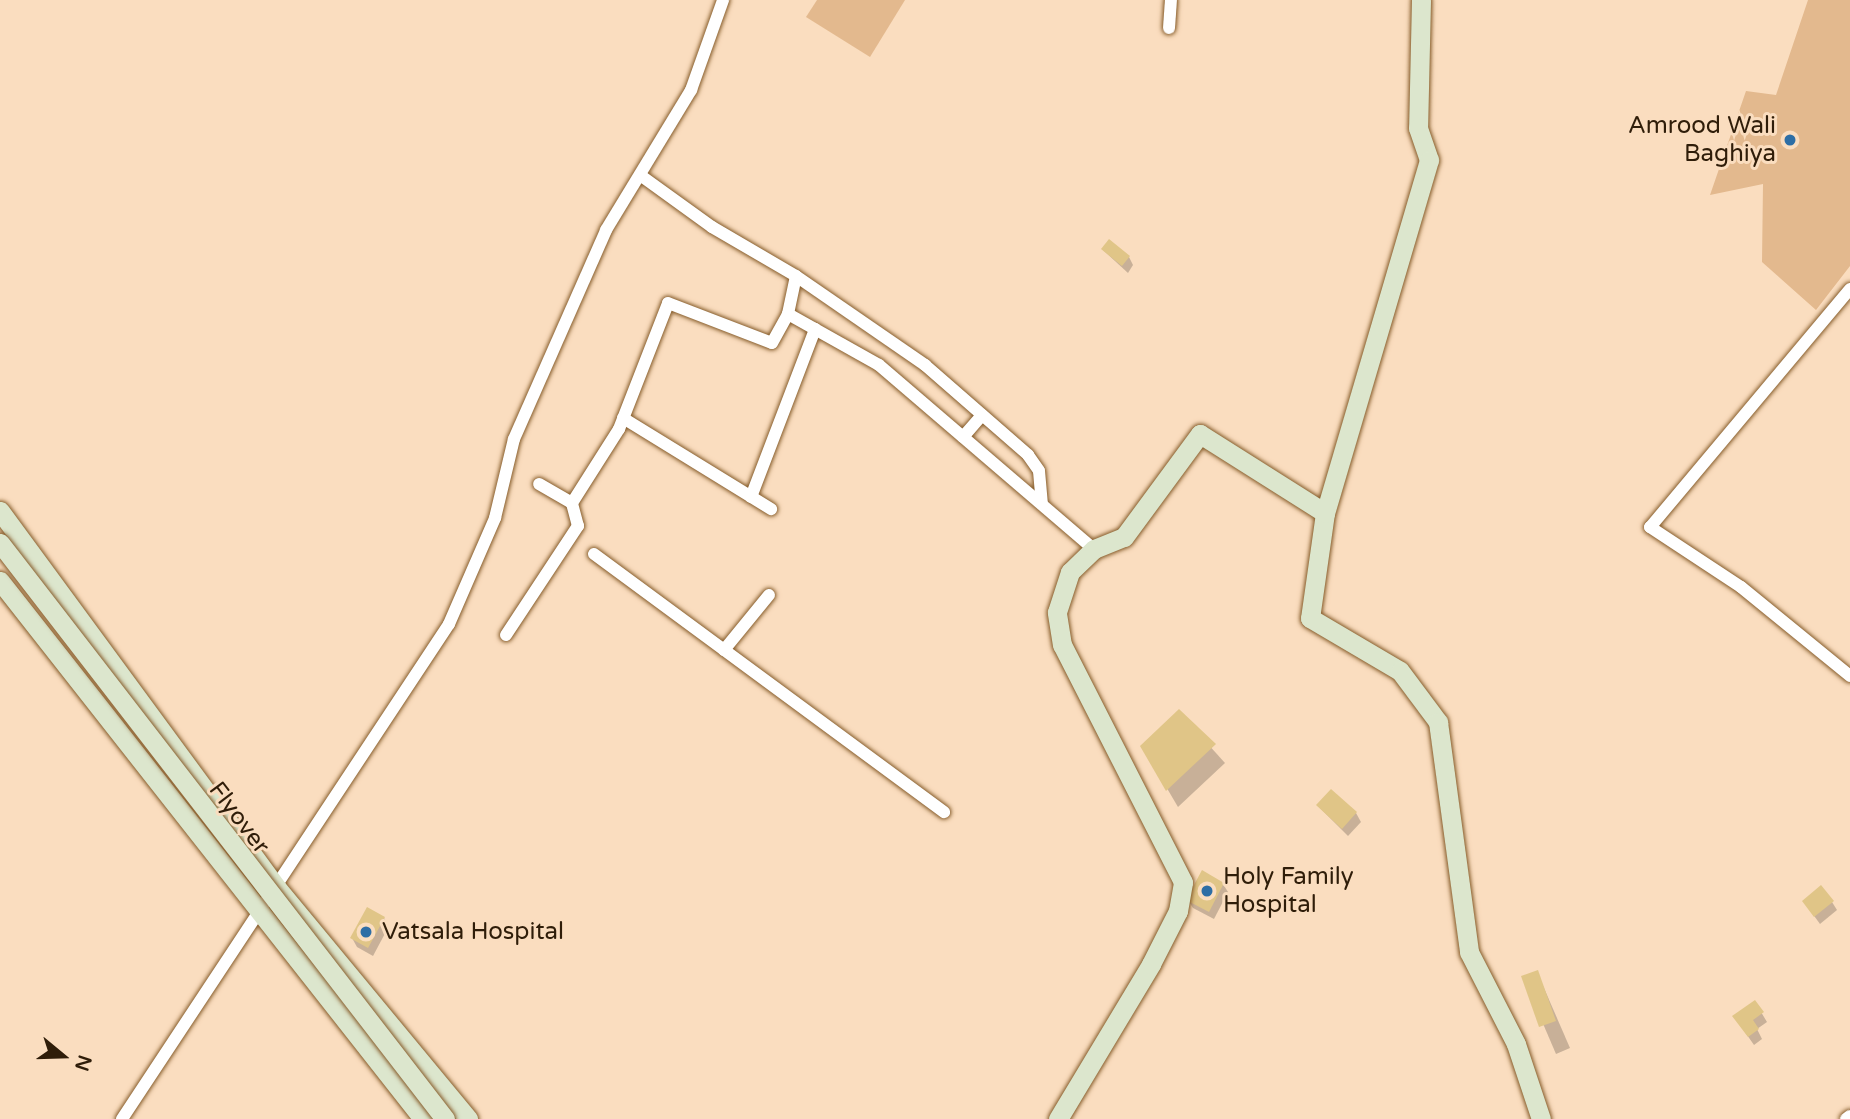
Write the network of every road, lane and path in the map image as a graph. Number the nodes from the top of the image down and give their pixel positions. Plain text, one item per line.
1 (723, 0) edge
2 (1171, 0) edge
3 (1421, 0) edge
4 (1169, 28) dead end
5 (640, 175) junction
6 (796, 276) junction
7 (1850, 289) edge
8 (788, 314) junction
9 (816, 329) junction
10 (982, 415) junction
11 (623, 418) junction
12 (963, 437) junction
13 (539, 484) dead end
14 (751, 497) junction
15 (572, 503) junction
16 (1042, 504) junction
17 (771, 509) dead end
18 (0, 510) edge
19 (1325, 513) junction
20 (0, 543) edge
21 (1094, 549) junction
22 (594, 554) dead end
23 (0, 581) edge
24 (769, 594) dead end
25 (506, 635) dead end
26 (724, 650) junction
27 (1850, 676) edge
28 (943, 812) dead end
29 (277, 888) junction
30 (262, 910) junction
31 (122, 1119) edge
32 (423, 1119) edge
33 (445, 1119) edge
34 (468, 1119) edge
35 (1058, 1119) edge
36 (1541, 1119) edge

1 - 5 street
2 - 4 street
3 - 19 main road
5 - 6 street
5 - 29 street
6 - 8 street
6 - 10 street
7 - 27 street
8 - 9 street
8 - 11 street
9 - 12 street
9 - 14 street
10 - 12 street
10 - 16 street
11 - 14 street
11 - 15 street
12 - 16 street
13 - 15 street
14 - 17 street
15 - 25 street
16 - 21 street
18 - 29 main road
19 - 21 main road
19 - 36 main road
20 - 33 main road, Flyover, bridge
21 - 35 main road
22 - 26 street
23 - 30 main road
24 - 26 street
26 - 28 street
29 - 30 street
29 - 34 main road
30 - 31 street
30 - 32 main road

